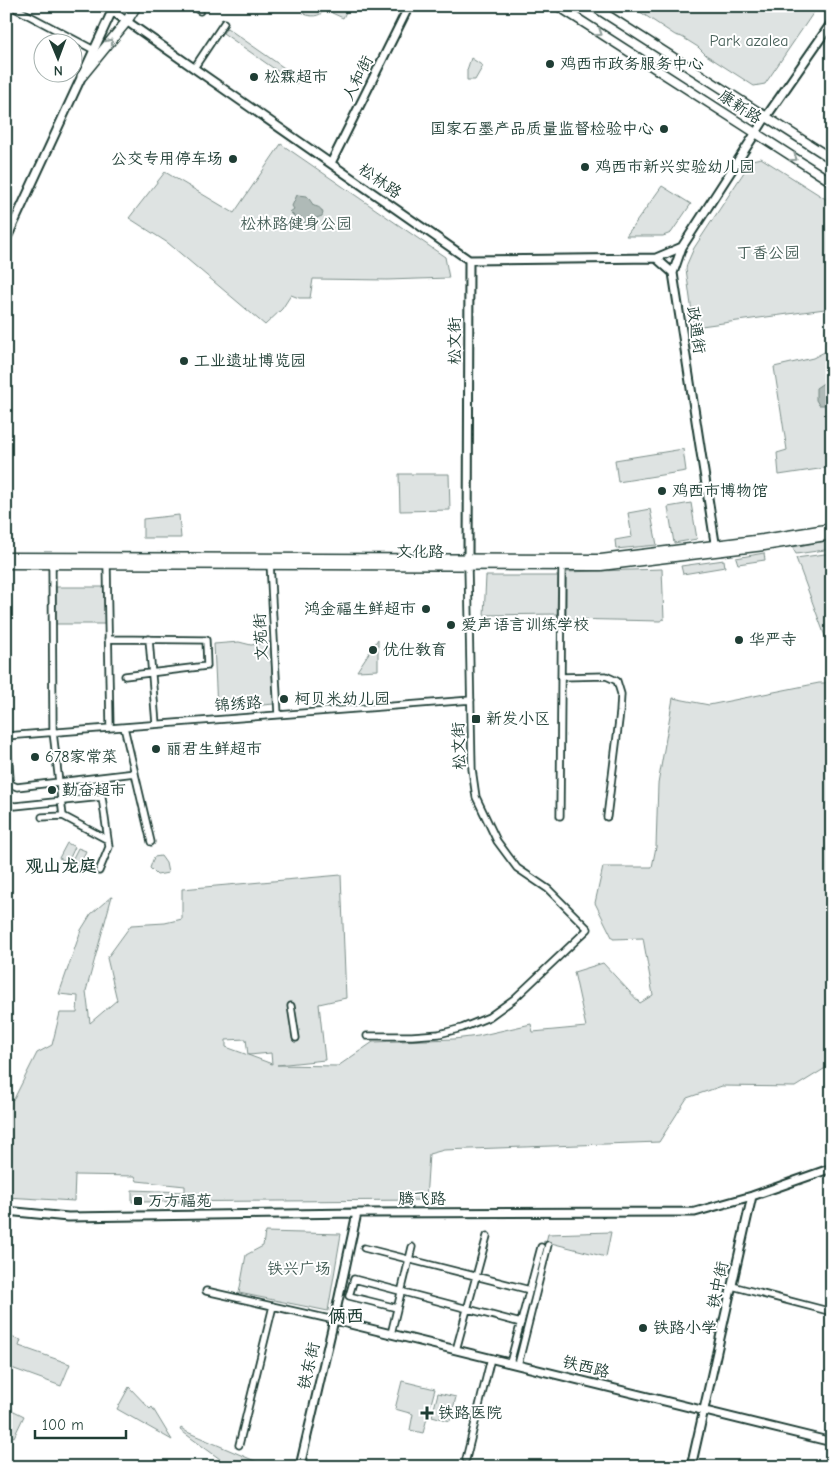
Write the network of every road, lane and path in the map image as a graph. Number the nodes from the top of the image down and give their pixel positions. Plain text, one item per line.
1 (11, 6) edge
2 (103, 6) edge
3 (136, 6) edge
4 (410, 6) edge
5 (558, 6) edge
6 (593, 6) edge
7 (194, 7) edge
8 (114, 9) edge
9 (200, 11) dead end
10 (127, 21) junction
11 (832, 22) edge
12 (224, 23) dead end
13 (94, 50) junction
14 (194, 68) junction
15 (82, 76) joint
16 (79, 82) edge
17 (766, 117) junction
18 (756, 133) junction
19 (832, 160) edge
20 (331, 163) junction
21 (832, 182) edge
22 (6, 240) edge
23 (682, 247) junction
24 (656, 258) junction
25 (469, 260) junction
26 (673, 273) junction
27 (832, 528) edge
28 (832, 535) edge
29 (716, 548) junction
30 (6, 557) edge
31 (270, 561) junction
32 (468, 562) junction
33 (562, 563) junction
34 (6, 564) edge
35 (52, 564) junction
36 (107, 564) junction
37 (108, 639) junction
38 (149, 640) junction
39 (152, 673) junction
40 (125, 676) dead end
41 (561, 677) junction
42 (471, 700) junction
43 (278, 715) junction
44 (156, 724) junction
45 (124, 727) junction
46 (110, 728) junction
47 (53, 732) junction
48 (7, 736) edge
49 (135, 773) junction
50 (8, 783) junction
51 (62, 801) junction
52 (63, 816) junction
53 (560, 816) dead end
54 (607, 816) dead end
55 (42, 817) dead end
56 (108, 840) junction
57 (151, 842) dead end
58 (99, 872) dead end
59 (291, 1006) dead end
60 (367, 1036) dead end
61 (296, 1038) dead end
62 (832, 1168) edge
63 (752, 1196) junction
64 (6, 1211) edge
65 (357, 1213) junction
66 (487, 1236) dead end
67 (548, 1245) dead end
68 (412, 1247) dead end
69 (541, 1247) dead end
70 (364, 1248) dead end
71 (409, 1260) junction
72 (476, 1276) junction
73 (732, 1286) junction
74 (530, 1290) junction
75 (206, 1291) dead end
76 (401, 1292) junction
77 (273, 1306) junction
78 (397, 1308) junction
79 (467, 1309) junction
80 (832, 1312) edge
81 (334, 1320) junction
82 (521, 1323) junction
83 (391, 1334) junction
84 (456, 1350) junction
85 (491, 1358) junction
86 (514, 1364) junction
87 (704, 1411) junction
88 (831, 1440) edge
89 (239, 1445) dead end
90 (466, 1459) dead end
91 (300, 1466) edge
92 (691, 1467) edge

1 - 13 street
2 - 8 street, 松林路
3 - 10 main road
4 - 20 street, 人和街
5 -> 18 main road, 康新路
6 - 17 main road, 康新路
7 - 9 street
8 - 10 street, 松林路
8 - 13 street
10 - 14 street, 松林路
15 -> 10 main road
11 - 17 street
12 - 14 street
13 - 15 street
14 - 20 street, 松林路
16 - 22 street
17 - 18 street, 政通街
17 - 19 main road, 康新路
18 -> 21 main road, 康新路
18 - 23 street, 政通街
20 - 25 street, 松林路
23 - 24 street
23 - 26 street, 政通街
24 - 25 street
24 - 26 street
25 - 32 street, 松文街
26 - 29 street, 政通街
27 - 29 main road, 文化路
28 - 29 main road, 文化路
29 - 33 main road, 文化路
30 - 31 main road, 文化路
31 - 32 main road, 文化路
31 - 36 main road, 文化路
31 - 43 street, 文苑街
32 - 33 main road, 文化路
32 - 42 street, 松文街
33 - 41 street
34 - 35 main road, 文化路
35 - 36 main road, 文化路
35 - 47 street
36 - 37 street
37 - 38 street
37 - 46 street
38 - 39 street
38 - 39 street
39 - 40 street
39 - 44 street
41 - 53 street
41 - 54 street
42 - 43 street, 锦绣路
42 - 60 street, 松文街
43 - 44 street, 锦绣路
44 - 45 street, 锦绣路
45 - 46 street, 锦绣路
45 - 49 street
46 - 47 street, 锦绣路
47 - 48 street, 锦绣路
47 - 51 street
48 - 50 street
49 - 50 street
49 - 57 street
50 - 51 street
51 - 52 street
51 - 56 street
52 - 55 street
52 - 56 street
56 - 58 street
59 - 61 street
62 - 63 street, 腾飞路
63 - 65 street, 腾飞路
63 - 73 street, 铁中街
64 - 65 street, 腾飞路
65 - 81 street, 铁东街
66 - 72 street
67 - 86 street
68 - 71 street
69 - 74 street
70 - 71 street
71 - 72 street
71 - 76 street
72 - 74 street
72 - 79 street
73 - 80 street
73 - 87 street, 铁中街
74 - 82 street
75 - 77 street
76 - 78 street
76 - 78 street
76 - 79 street
77 - 81 street
77 - 89 street
78 - 83 street
79 - 82 street
79 - 84 street
81 - 83 street, 铁西路
81 - 91 street, 铁东街
82 - 86 street
83 - 84 street, 铁西路
84 - 85 street, 铁西路
85 - 86 street, 铁西路
85 - 90 street
86 - 87 street, 铁西路
87 - 88 street, 铁西路
87 - 92 street, 铁中街

